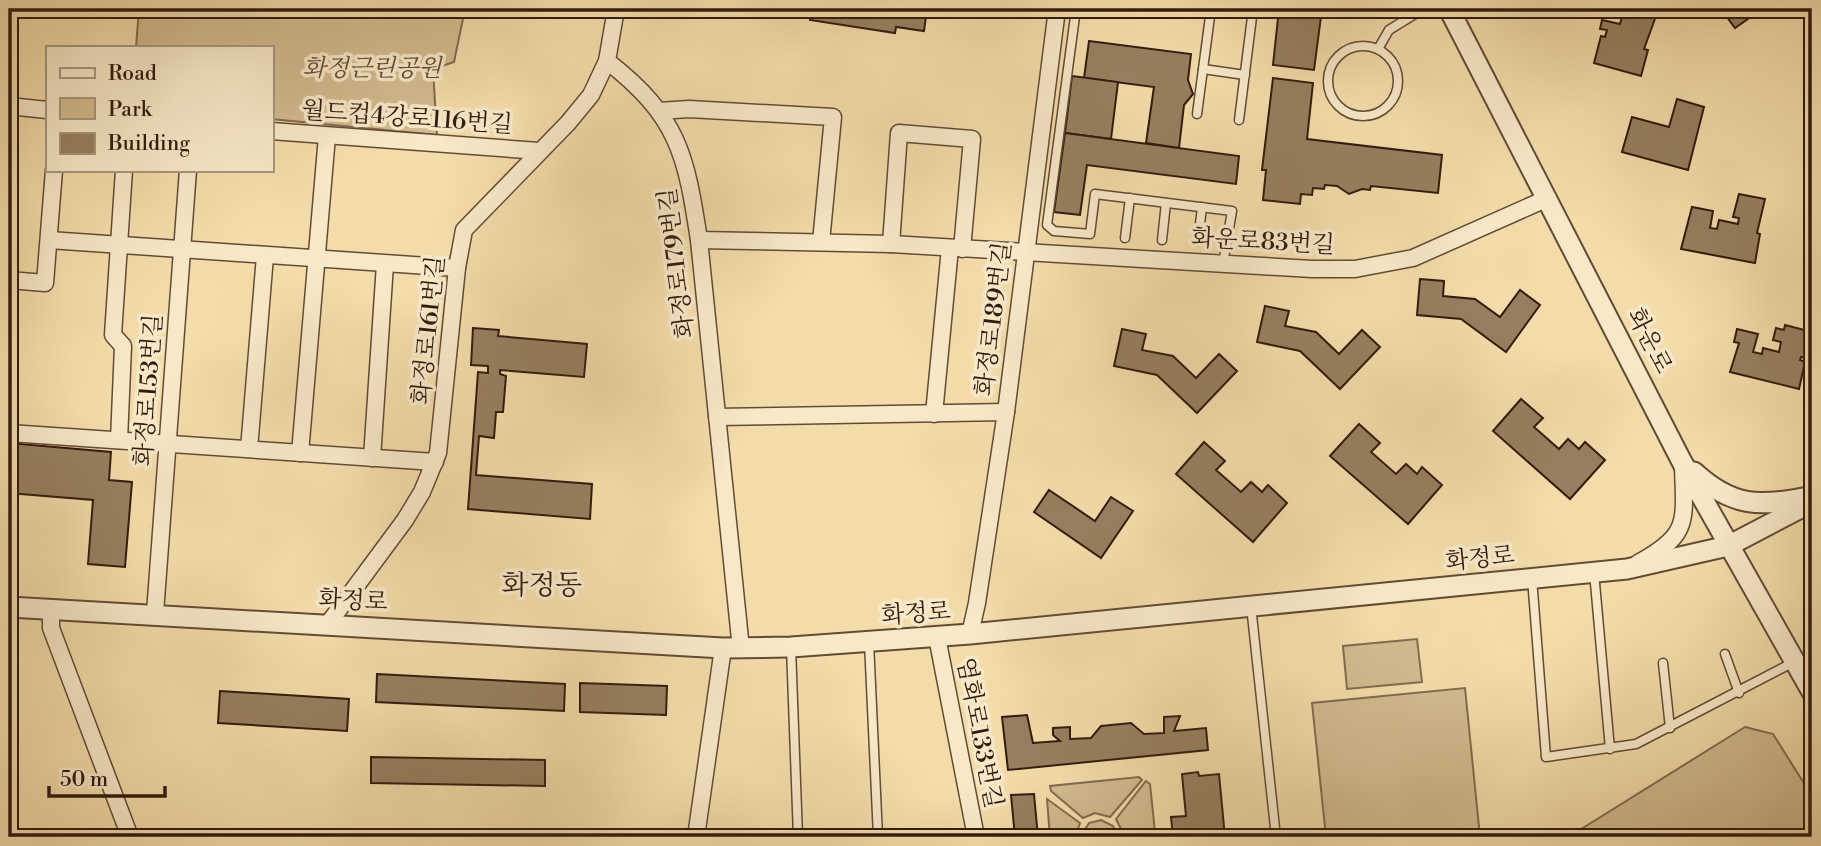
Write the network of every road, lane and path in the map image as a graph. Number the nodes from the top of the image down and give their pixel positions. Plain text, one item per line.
1 (616, 9) edge
2 (1057, 9) edge
3 (1076, 9) edge
4 (1211, 9) edge
5 (1253, 9) edge
6 (1423, 9) edge
7 (1449, 9) edge
8 (1378, 49) junction
9 (607, 61) junction
10 (1203, 69) junction
11 (1245, 75) junction
12 (9, 106) edge
13 (46, 110) edge
14 (659, 111) junction
15 (1197, 114) dead end
16 (1239, 120) dead end
17 (273, 131) edge
18 (327, 136) junction
19 (539, 151) junction
20 (54, 172) edge
21 (124, 172) edge
22 (188, 172) edge
23 (1130, 198) junction
24 (1548, 198) junction
25 (1166, 203) junction
26 (1202, 207) junction
27 (1125, 238) dead end
28 (49, 240) junction
29 (699, 240) junction
30 (1162, 240) dead end
31 (1198, 241) dead end
32 (821, 242) junction
33 (120, 244) junction
34 (891, 244) junction
35 (956, 248) junction
36 (183, 249) junction
37 (1026, 253) junction
38 (265, 256) junction
39 (315, 260) junction
40 (385, 264) junction
41 (1223, 264) junction
42 (457, 268) junction
43 (9, 280) edge
44 (1006, 412) junction
45 (934, 414) junction
46 (717, 417) junction
47 (9, 433) edge
48 (119, 440) junction
49 (168, 444) junction
50 (249, 449) junction
51 (300, 453) junction
52 (372, 458) junction
53 (435, 462) junction
54 (1682, 462) junction
55 (1812, 496) edge
56 (1812, 502) edge
57 (1728, 545) junction
58 (1627, 569) junction
59 (1594, 572) junction
60 (1532, 578) junction
61 (1251, 606) junction
62 (9, 607) edge
63 (51, 609) junction
64 (155, 613) junction
65 (328, 624) junction
66 (970, 634) junction
67 (937, 637) junction
68 (869, 642) junction
69 (791, 647) junction
70 (732, 648) junction
71 (1725, 654) dead end
72 (1795, 662) junction
73 (1663, 663) dead end
74 (1812, 692) edge
75 (1738, 693) junction
76 (1670, 728) junction
77 (1610, 749) junction
78 (130, 837) edge
79 (696, 837) edge
80 (798, 837) edge
81 (878, 837) edge
82 (976, 837) edge
83 (1276, 837) edge

1 - 9 street
2 - 37 street, 화정로189번길
3 - 23 lane
4 - 10 lane
5 - 11 lane
6 - 8 lane
7 - 24 street, 화운로
8 - 8 lane
9 - 14 street, 화정로179번길
9 - 19 street, 화정로161번길
10 - 11 lane
10 - 15 lane
11 - 16 lane
12 - 13 street
14 - 29 street, 화정로179번길
14 - 32 street
17 - 18 street, 월드컵4강로116번길
18 - 19 street, 월드컵4강로116번길
18 - 39 street
19 - 42 street, 화정로161번길
20 - 28 street
21 - 33 street
22 - 36 street, 화정로153번길
23 - 25 lane
23 - 27 lane
24 - 41 street, 화운로83번길
24 - 54 street, 화운로
25 - 26 lane
25 - 30 lane
26 - 31 lane
26 - 41 lane
28 - 33 street
28 - 43 street
29 - 32 street, 화운로83번길
29 - 46 street, 화정로179번길
32 - 34 street, 화운로83번길
33 - 36 street
33 - 48 street
34 - 35 street, 화운로83번길
34 - 35 street
35 - 37 street, 화운로83번길
35 - 45 street
36 - 38 street
36 - 49 street, 화정로153번길
37 - 41 street, 화운로83번길
37 - 44 street, 화정로189번길
38 - 39 street
38 - 50 street
39 - 40 street
39 - 51 street
40 - 42 street
40 - 52 street
42 - 53 street, 화정로161번길
44 - 45 street
44 - 66 street, 화정로189번길
45 - 46 street
46 - 70 street, 화정로179번길
47 - 48 street
48 - 49 street
49 - 50 street
49 - 64 street, 화정로153번길
50 - 51 street
51 - 52 street
52 - 53 street
53 - 65 street, 화정로161번길
54 - 55 street
54 - 57 street, 화운로
54 - 58 street
56 - 57 street, 화정로
57 - 58 street, 화정로
57 - 72 street, 화운로
58 - 59 street, 화정로
59 - 60 street, 화정로
59 - 77 lane
60 - 61 street, 화정로
60 - 77 lane
61 - 66 street, 화정로
61 - 83 lane
62 - 63 street, 화정로
63 - 64 street, 화정로
63 - 78 street
64 - 65 street, 화정로
65 - 70 street, 화정로
66 - 67 street, 화정로
67 - 68 street, 화정로
67 - 82 street, 염화로133번길
68 - 69 street, 화정로
68 - 81 lane
69 - 70 street, 화정로
69 - 80 lane
70 - 79 street, 화정로179번길
71 - 75 lane
72 - 74 street, 화운로
72 - 75 lane
73 - 76 lane
75 - 76 lane
76 - 77 lane

